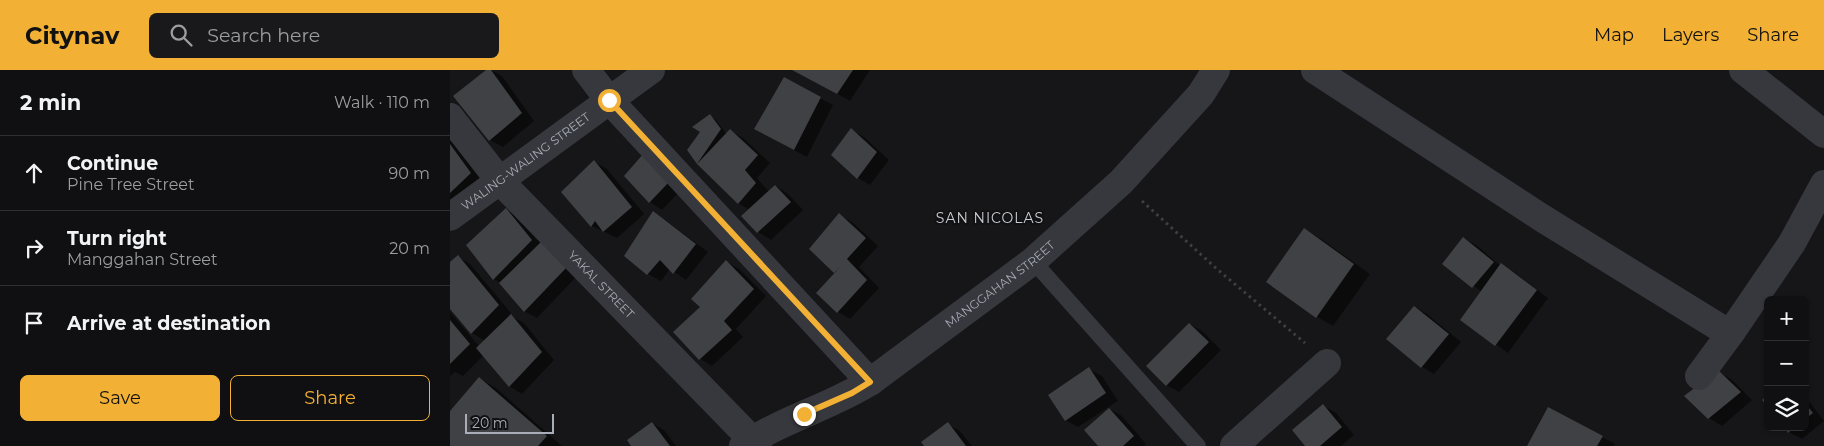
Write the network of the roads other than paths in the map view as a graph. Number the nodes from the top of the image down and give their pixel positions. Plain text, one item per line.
1 (586, 70) edge
2 (651, 70) edge
3 (1216, 70) edge
4 (1315, 70) edge
5 (1743, 70) edge
6 (609, 100) junction
7 (450, 117) edge
8 (1824, 134) edge
9 (500, 180) junction
10 (1824, 184) edge
11 (450, 217) edge
12 (1032, 261) junction
13 (1730, 334) junction
14 (1327, 363) road end
15 (1699, 376) dead end
16 (870, 382) junction
17 (751, 444) edge
18 (1198, 446) edge
19 (1234, 446) edge

1 - 6 street
2 - 6 street, WALING-WALING STREET
3 - 12 street, MANGGAHAN STREET
4 - 13 street
5 - 8 street
6 - 9 street, WALING-WALING STREET
6 - 16 street
7 - 9 street, YAKAL STREET
9 - 11 street, WALING-WALING STREET
9 - 17 street, YAKAL STREET
10 - 13 street
12 - 16 street, MANGGAHAN STREET
12 - 18 lane
13 - 15 street
14 - 19 street
16 - 17 street, MANGGAHAN STREET

